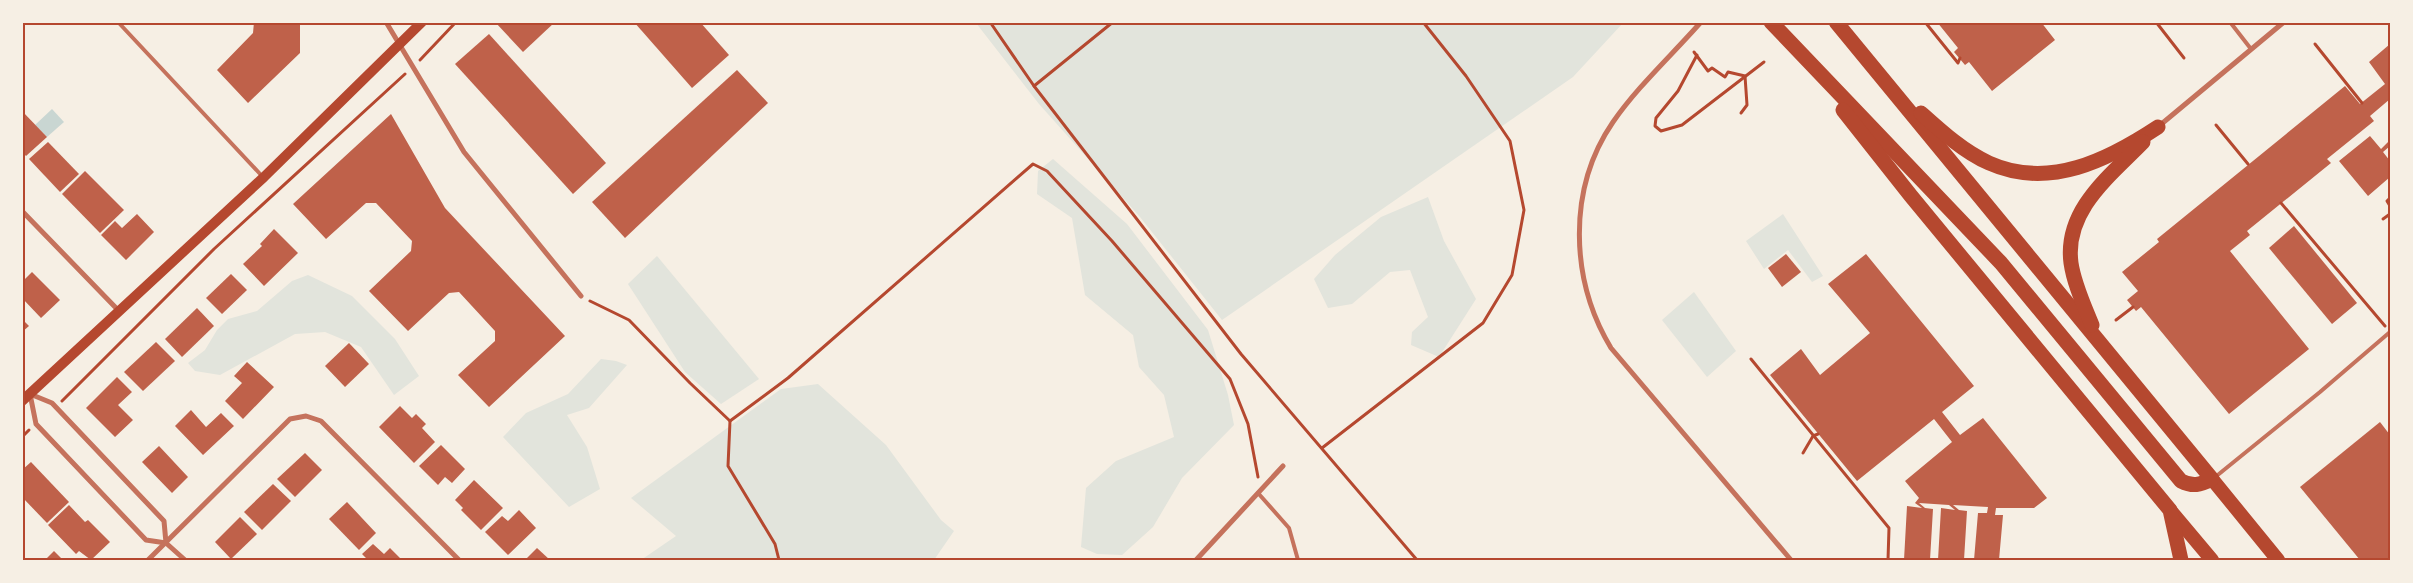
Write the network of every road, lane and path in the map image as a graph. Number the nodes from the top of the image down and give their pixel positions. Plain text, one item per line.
1 (118, 22) edge
2 (386, 22) edge
3 (422, 22) edge
4 (456, 22) edge
5 (990, 22) edge
6 (1113, 22) edge
7 (1423, 22) edge
8 (1701, 22) edge
9 (1773, 22) edge
10 (1836, 22) edge
11 (1925, 22) edge
12 (2156, 22) edge
13 (2230, 22) edge
14 (2284, 22) edge
15 (1791, 43) junction
16 (399, 44) junction
17 (2315, 44) dead end
18 (2251, 49) junction
19 (1694, 52) dead end
20 (1697, 55) junction
21 (424, 56) dead end
22 (1960, 58) dead end
23 (2184, 58) dead end
24 (1764, 62) dead end
25 (1875, 69) junction
26 (1746, 76) junction
27 (398, 81) dead end
28 (1034, 86) junction
29 (2362, 103) dead end
30 (1741, 113) dead end
31 (2216, 125) dead end
32 (2158, 127) junction
33 (2248, 164) dead end
34 (264, 177) junction
35 (2390, 198) edge
36 (2281, 203) dead end
37 (2390, 206) edge
38 (22, 211) edge
39 (2390, 214) edge
40 (2384, 219) dead end
41 (581, 296) joint
42 (2133, 307) dead end
43 (118, 310) junction
44 (2116, 320) dead end
45 (2390, 332) edge
46 (2098, 339) junction
47 (1751, 359) dead end
48 (26, 398) edge
49 (64, 399) dead end
50 (730, 421) junction
51 (1818, 434) dead end
52 (1813, 436) junction
53 (1322, 448) junction
54 (1804, 453) dead end
55 (1283, 466) dead end
56 (2212, 479) junction
57 (1260, 492) junction
58 (2170, 510) junction
59 (166, 543) junction
60 (148, 560) edge
61 (185, 560) edge
62 (459, 560) edge
63 (779, 560) edge
64 (1196, 560) edge
65 (1298, 560) edge
66 (1418, 560) edge
67 (1790, 560) edge
68 (1888, 560) edge
69 (2181, 560) edge
70 (2212, 560) edge
71 (2278, 560) edge

1 - 34 lane
2 - 16 street
3 - 16 main road
4 - 21 path
5 - 28 path
6 - 28 path
7 - 53 path
8 - 67 street
9 - 15 highway
10 - 25 highway
11 - 22 path
12 - 23 path
13 - 18 lane
14 - 18 street
15 - 56 highway
15 - 58 highway
16 - 34 main road
16 - 41 street
17 - 29 path
18 - 32 street
19 - 20 path
20 - 26 path
20 - 26 path
24 - 26 path
25 - 32 highway
25 - 46 highway
26 - 30 path
27 - 49 path
28 - 53 path
31 - 33 path
32 - 46 highway
34 - 43 main road
35 - 37 path
36 - 45 path
38 - 43 street
39 - 40 path
41 - 50 path
42 - 44 path
43 - 48 main road
45 - 56 lane
46 - 56 highway
47 - 52 path
48 - 59 street
48 - 59 street
50 - 57 path
50 - 63 path
51 - 52 path
52 - 54 path
52 - 68 path
53 - 66 path
55 - 57 street
56 - 71 highway
57 - 64 street
57 - 65 lane
58 - 69 highway
58 - 70 highway
59 - 60 street
59 - 61 street
59 - 62 street

